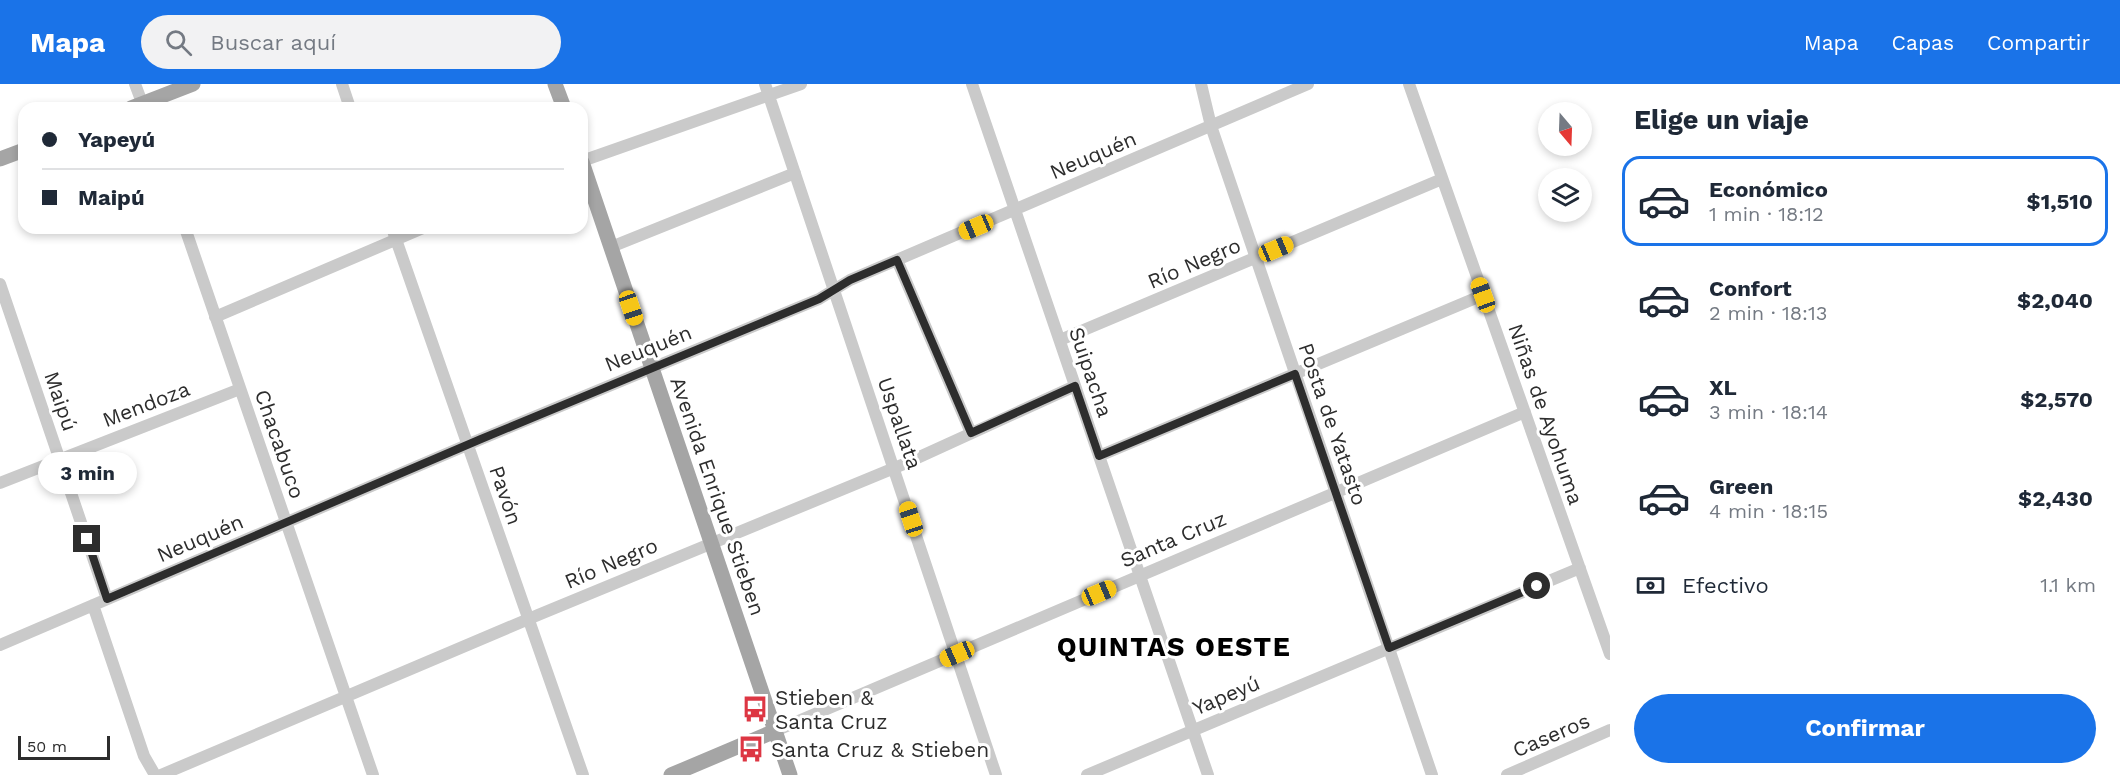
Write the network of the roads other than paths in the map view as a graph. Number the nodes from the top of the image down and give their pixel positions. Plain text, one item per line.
1 (135, 84) edge
2 (193, 84) edge
3 (342, 84) edge
4 (555, 84) edge
5 (801, 84) edge
6 (972, 84) edge
7 (1201, 84) edge
8 (1308, 84) edge
9 (1409, 84) edge
10 (767, 90) edge
11 (138, 102) edge
12 (151, 102) edge
13 (348, 102) edge
14 (562, 102) edge
15 (1211, 126) junction
16 (18, 152) edge
17 (0, 159) edge
18 (588, 160) edge
19 (795, 173) junction
20 (1442, 179) junction
21 (588, 180) edge
22 (1015, 210) junction
23 (187, 234) edge
24 (394, 234) edge
25 (611, 247) junction
26 (1256, 258) junction
27 (897, 260) junction
28 (0, 284) edge
29 (834, 290) junction
30 (1483, 295) junction
31 (216, 317) junction
32 (1060, 340) junction
33 (652, 368) junction
34 (1295, 374) junction
35 (1075, 386) junction
36 (240, 389) junction
37 (1525, 412) junction
38 (971, 433) junction
39 (468, 445) junction
40 (1099, 456) junction
41 (60, 459) junction
42 (894, 467) junction
43 (0, 483) edge
44 (1336, 492) junction
45 (286, 522) junction
46 (712, 543) junction
47 (1580, 568) junction
48 (1140, 576) junction
49 (107, 599) junction
50 (93, 605) junction
51 (528, 619) junction
52 (0, 645) edge
53 (1389, 648) junction
54 (957, 654) junction
55 (1610, 654) edge
56 (346, 697) junction
57 (1610, 730) edge
58 (776, 731) junction
59 (1193, 731) junction
60 (155, 775) edge
61 (161, 775) edge
62 (373, 775) edge
63 (583, 775) edge
64 (671, 775) edge
65 (790, 775) edge
66 (996, 775) edge
67 (1087, 775) edge
68 (1208, 775) edge
69 (1432, 775) edge
70 (1507, 775) edge

1 - 11 street
2 - 12 main road
3 - 13 street
4 - 14 main road
5 - 10 street
6 - 22 street, Suipacha
7 - 15 street, Posta de Yatasto
8 - 15 street, Neuquén
9 - 20 street, Niñas de Ayohuma
10 - 18 street
10 - 19 street, Uspallata
15 - 22 street, Neuquén
15 - 26 street, Posta de Yatasto
16 - 17 main road
19 - 25 street
19 - 29 street, Uspallata
20 - 26 street, Río Negro
20 - 30 street, Niñas de Ayohuma
21 - 25 main road, Avenida Enrique Stieben
22 - 27 street, Neuquén
22 - 32 street, Suipacha
23 - 31 street, Chacabuco
24 - 31 street
24 - 39 street, Pavón
25 - 33 main road, Avenida Enrique Stieben
26 - 32 street, Río Negro
26 - 34 street, Posta de Yatasto
27 - 29 street, Neuquén
27 - 38 street
28 - 41 street, Maipú
29 - 33 street, Neuquén
29 - 42 street, Uspallata
30 - 34 street
30 - 37 street, Niñas de Ayohuma
31 - 36 street, Chacabuco
32 - 35 street, Suipacha
33 - 39 street, Neuquén
33 - 46 main road, Avenida Enrique Stieben
34 - 40 street
34 - 44 street, Posta de Yatasto
35 - 38 street, Río Negro
35 - 40 street, Suipacha
36 - 41 street, Mendoza
36 - 45 street, Chacabuco
37 - 44 street, Santa Cruz
37 - 47 street, Niñas de Ayohuma
38 - 42 street, Río Negro
39 - 45 street, Neuquén
39 - 51 street, Pavón
40 - 48 street, Suipacha
41 - 43 street, Mendoza
41 - 49 street, Maipú
42 - 46 street, Río Negro
42 - 54 street, Uspallata
44 - 48 street, Santa Cruz
44 - 53 street, Posta de Yatasto
45 - 49 street, Neuquén
45 - 56 street, Chacabuco
46 - 51 street, Río Negro
46 - 58 main road, Avenida Enrique Stieben
47 - 53 street, Yapeyú
47 - 55 street, Niñas de Ayohuma
48 - 54 street, Santa Cruz
48 - 59 street, Suipacha
49 - 50 street, Neuquén
50 - 52 street, Neuquén
50 - 60 street
51 - 56 street, Río Negro
51 - 63 street, Pavón
53 - 59 street, Yapeyú
53 - 69 street, Posta de Yatasto
54 - 58 street, Santa Cruz
54 - 66 street, Uspallata
56 - 61 street, Río Negro
56 - 62 street, Chacabuco
57 - 70 street, Caseros
58 - 64 main road, Santa Cruz
58 - 65 main road, Avenida Enrique Stieben
59 - 67 street, Yapeyú
59 - 68 street, Suipacha

